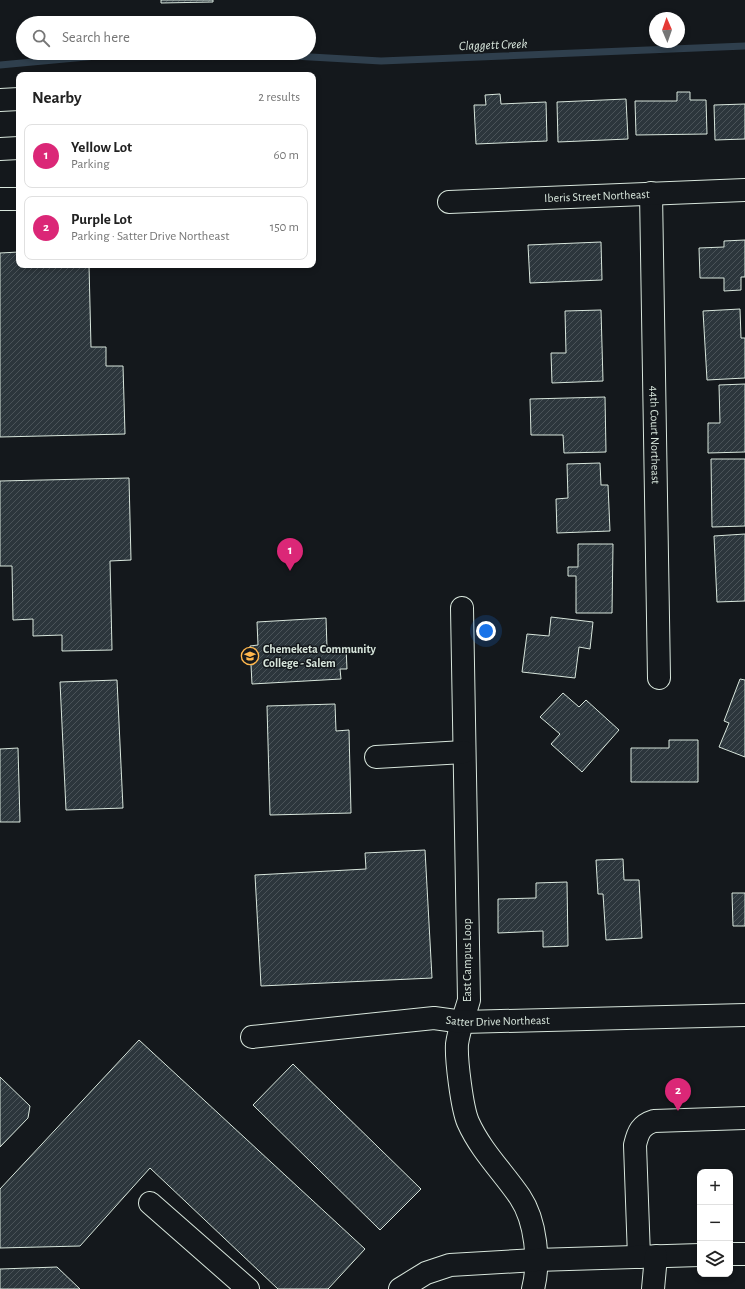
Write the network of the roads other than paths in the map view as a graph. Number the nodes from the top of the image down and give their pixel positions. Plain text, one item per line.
1 (16, 99) edge
2 (0, 100) edge
3 (0, 148) edge
4 (16, 148) edge
5 (745, 190) edge
6 (651, 193) junction
7 (0, 199) edge
8 (16, 199) edge
9 (450, 202) dead end
10 (462, 608) dead end
11 (659, 678) dead end
12 (464, 752) junction
13 (376, 757) dead end
14 (745, 1015) edge
15 (463, 1022) junction
16 (252, 1037) dead end
17 (745, 1118) edge
18 (150, 1203) dead end
19 (733, 1254) edge
20 (745, 1254) edge
21 (697, 1255) edge
22 (647, 1256) junction
23 (536, 1260) junction
24 (248, 1289) edge
25 (400, 1289) edge
26 (533, 1289) edge
27 (653, 1289) edge

1 - 2 street
3 - 4 street
5 - 6 street, Iberis Street Northeast
6 - 9 street, Iberis Street Northeast
6 - 11 street, 44th Court Northeast
7 - 8 street
10 - 12 street, East Campus Loop
12 - 13 street
12 - 15 street, East Campus Loop
14 - 15 street, Satter Drive Northeast
15 - 16 street, Satter Drive Northeast
15 - 23 street, East Campus Loop
17 - 22 street
18 - 24 street
19 - 20 street
21 - 22 street
22 - 23 street
22 - 27 street
23 - 25 street
23 - 26 street, East Campus Loop

